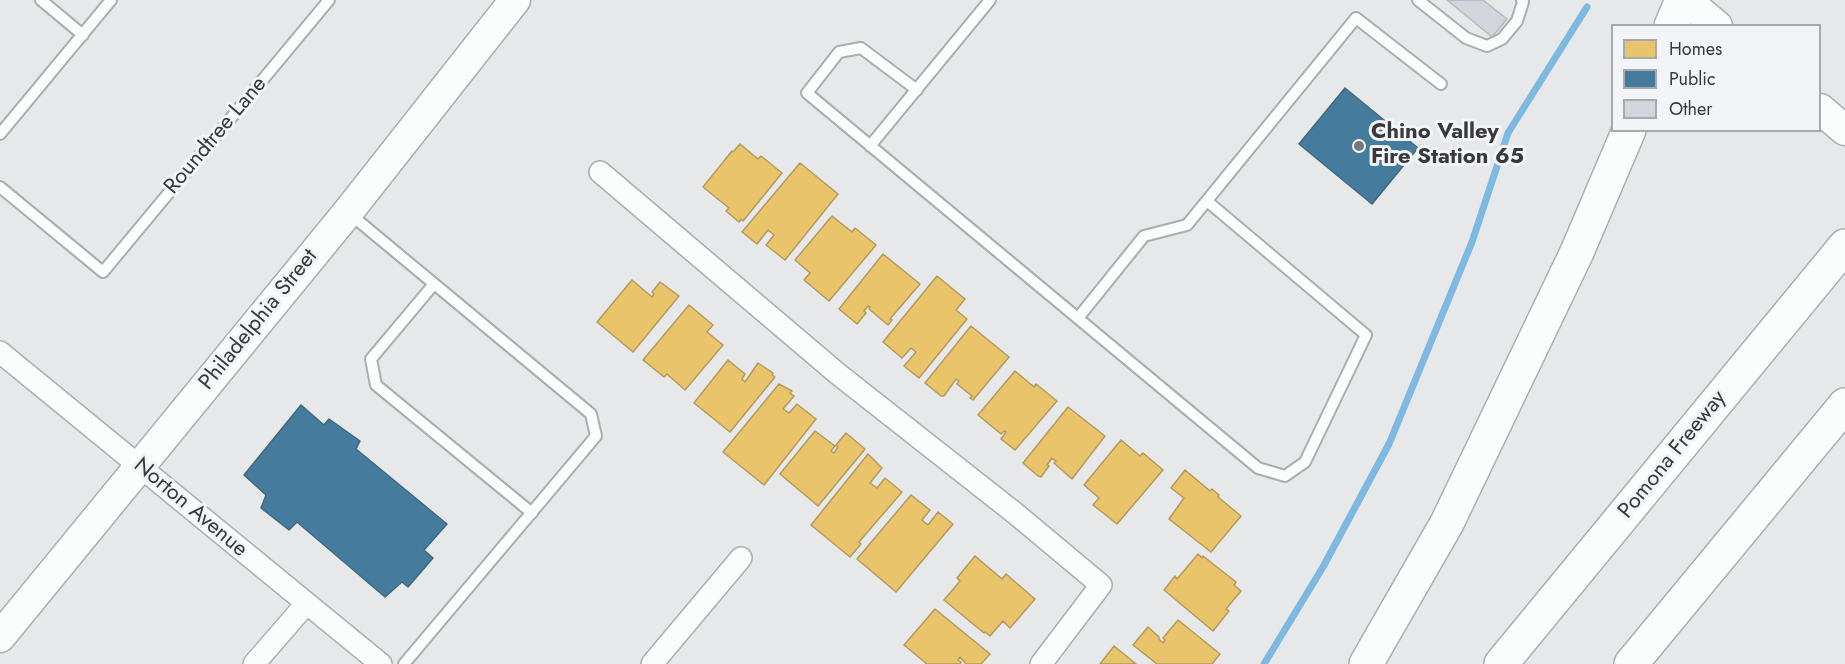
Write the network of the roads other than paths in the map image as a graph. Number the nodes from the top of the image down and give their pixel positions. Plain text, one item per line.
1 (41, 0) edge
2 (111, 0) edge
3 (329, 0) edge
4 (515, 0) edge
5 (990, 0) edge
6 (1418, 0) edge
7 (1522, 0) edge
8 (1684, 0) edge
9 (1672, 24) edge
10 (1714, 24) edge
11 (82, 35) junction
12 (1441, 84) dead end
13 (917, 90) junction
14 (1821, 110) edge
15 (1845, 130) edge
16 (1628, 132) edge
17 (0, 134) edge
18 (870, 146) junction
19 (600, 172) dead end
20 (0, 188) edge
21 (1207, 201) junction
22 (348, 212) junction
23 (1845, 246) edge
24 (434, 284) junction
25 (1078, 318) junction
26 (0, 352) edge
27 (1845, 405) edge
28 (140, 467) junction
29 (532, 513) junction
30 (741, 558) dead end
31 (306, 604) junction
32 (0, 637) edge
33 (254, 664) edge
34 (381, 664) edge
35 (404, 664) edge
36 (652, 664) edge
37 (1041, 664) edge
38 (1366, 664) edge
39 (1501, 664) edge
40 (1631, 664) edge

1 - 11 lane
2 - 11 lane
3 - 20 lane, Roundtree Lane
4 - 22 street, Philadelphia Street
5 - 13 lane
6 - 7 lane
8 - 9 highway
8 - 10 street
11 - 17 lane
12 - 21 lane
13 - 18 lane
13 - 18 lane
14 - 15 street
16 - 38 highway
18 - 25 lane
19 - 37 street
21 - 25 lane
21 - 25 lane
22 - 24 lane
22 - 28 street, Philadelphia Street
23 - 39 highway, Pomona Freeway
24 - 29 lane
24 - 29 lane
26 - 28 street, Norton Avenue
27 - 40 highway
28 - 31 street, Norton Avenue
28 - 32 street, Philadelphia Street
29 - 35 lane
30 - 36 street
31 - 33 street
31 - 34 street, Norton Avenue

